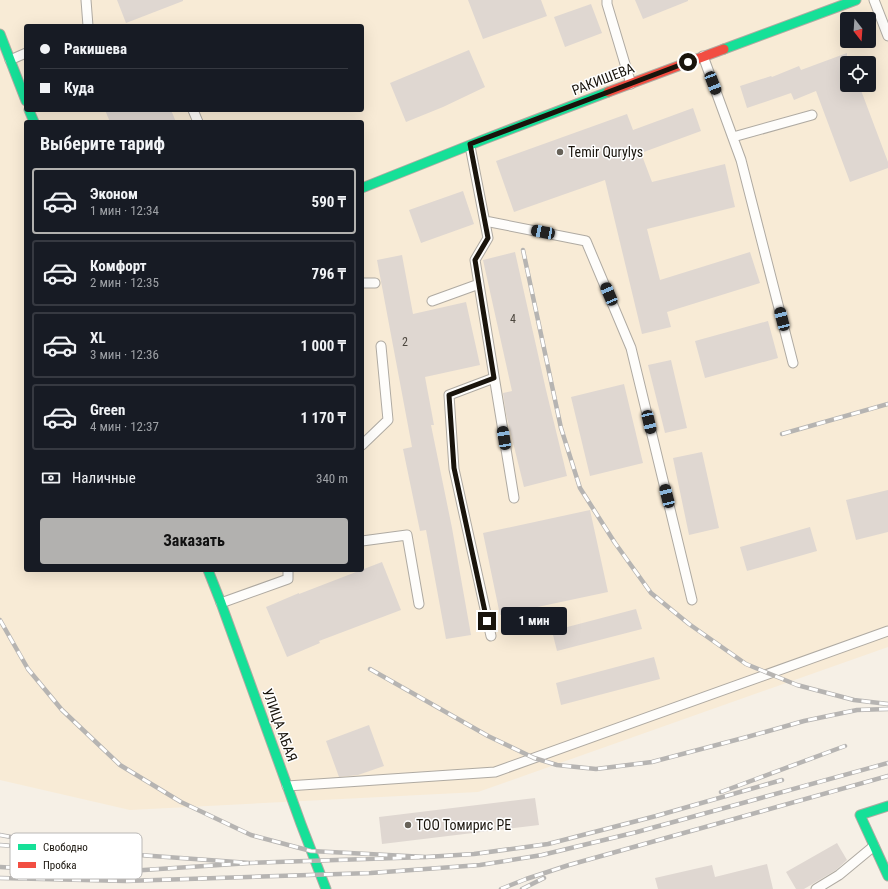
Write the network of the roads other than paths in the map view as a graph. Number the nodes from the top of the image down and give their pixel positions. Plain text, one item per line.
1 (86, 0) edge
2 (607, 0) edge
3 (856, 0) edge
4 (874, 0) edge
5 (88, 24) edge
6 (0, 34) edge
7 (888, 36) edge
8 (24, 54) edge
9 (703, 56) junction
10 (10, 60) junction
11 (631, 84) junction
12 (24, 96) edge
13 (812, 115) dead end
14 (733, 137) junction
15 (470, 144) junction
16 (364, 187) edge
17 (485, 221) junction
18 (364, 283) edge
19 (375, 283) dead end
20 (479, 284) junction
21 (432, 301) dead end
22 (381, 346) dead end
23 (793, 363) dead end
24 (494, 378) junction
25 (364, 443) edge
26 (514, 498) dead end
27 (364, 541) edge
28 (209, 572) edge
29 (288, 572) edge
30 (692, 600) dead end
31 (221, 603) junction
32 (419, 604) dead end
33 (888, 631) edge
34 (491, 636) dead end
35 (287, 786) junction
36 (888, 806) edge
37 (874, 846) junction
38 (888, 876) edge
39 (326, 889) edge
40 (816, 889) edge

1 - 5 lane
2 - 11 lane
3 - 9 street, РАКИШЕВА
4 - 7 lane
6 - 10 street
8 - 10 lane
9 - 11 street, РАКИШЕВА
9 - 14 lane
10 - 12 street
11 - 15 street, РАКИШЕВА
13 - 14 lane
14 - 23 lane
15 - 16 street, РАКИШЕВА
15 - 17 lane
17 - 20 lane
17 - 30 lane
18 - 19 lane
20 - 21 lane
20 - 24 lane
22 - 25 lane
24 - 26 lane
24 - 34 lane
27 - 32 lane
28 - 31 street, УЛИЦА АБАЯ
29 - 31 lane
31 - 35 street, УЛИЦА АБАЯ
33 - 35 lane
35 - 39 street, УЛИЦА АБАЯ
36 - 37 street
37 - 38 street
37 - 40 lane

